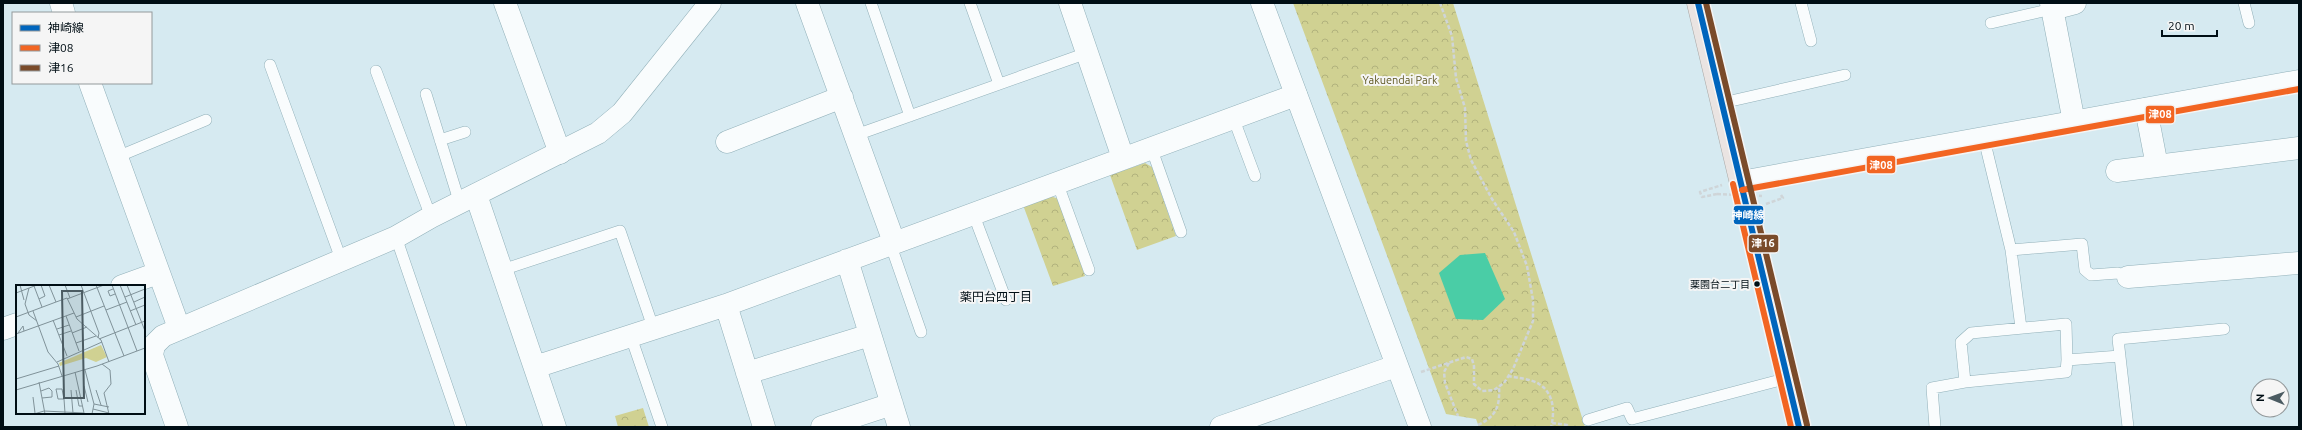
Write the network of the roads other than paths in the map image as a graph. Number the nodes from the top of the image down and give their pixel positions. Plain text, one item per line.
1 (505, 3) edge
2 (710, 3) edge
3 (807, 3) edge
4 (871, 3) edge
5 (970, 3) edge
6 (1070, 3) edge
7 (1262, 3) edge
8 (1698, 3) edge
9 (1801, 3) edge
10 (2075, 3) edge
11 (2244, 3) edge
12 (2052, 6) edge
13 (1991, 23) dead end
14 (2249, 23) dead end
15 (1810, 41) dead end
16 (1088, 53) junction
17 (270, 65) dead end
18 (376, 72) dead end
19 (1845, 75) dead end
20 (2299, 80) edge
21 (90, 84) edge
22 (998, 84) junction
23 (426, 94) dead end
24 (1296, 94) junction
25 (842, 97) junction
26 (1722, 104) junction
27 (2146, 109) junction
28 (910, 116) junction
29 (1234, 117) junction
30 (206, 120) dead end
31 (2074, 122) junction
32 (465, 132) dead end
33 (856, 135) junction
34 (1984, 139) junction
35 (440, 140) junction
36 (727, 142) dead end
37 (1151, 147) junction
38 (2299, 148) edge
39 (560, 153) junction
40 (117, 157) junction
41 (1123, 158) junction
42 (2157, 166) junction
43 (2117, 171) dead end
44 (1255, 176) dead end
45 (1057, 182) junction
46 (1735, 183) junction
47 (468, 199) junction
48 (973, 213) junction
49 (431, 217) junction
50 (1181, 232) dead end
51 (396, 237) junction
52 (892, 243) junction
53 (2011, 250) junction
54 (341, 259) junction
55 (847, 260) junction
56 (2299, 263) edge
57 (502, 270) junction
58 (1089, 270) dead end
59 (158, 273) junction
60 (2128, 277) joint
61 (125, 285) edge
62 (1006, 300) dead end
63 (726, 306) junction
64 (16, 324) edge
65 (179, 328) junction
66 (2021, 328) junction
67 (3, 329) edge
68 (2224, 329) dead end
69 (654, 330) junction
70 (921, 332) dead end
71 (870, 335) junction
72 (631, 337) junction
73 (2120, 356) junction
74 (2067, 360) junction
75 (1396, 366) junction
76 (534, 367) junction
77 (747, 373) junction
78 (1788, 378) junction
79 (1966, 382) junction
80 (892, 404) junction
81 (1588, 420) dead end
82 (849, 423) edge
83 (177, 427) edge
84 (461, 427) edge
85 (555, 427) edge
86 (662, 427) edge
87 (764, 427) edge
88 (822, 427) edge
89 (899, 427) edge
90 (1220, 427) edge
91 (1420, 427) edge
92 (1799, 427) edge
93 (1935, 427) edge
94 (2128, 427) edge

1 - 39 street
2 - 39 street
3 - 25 street
4 - 28 lane
5 - 22 lane
6 - 16 street
7 - 24 street
8 - 26 highway
9 - 15 lane
10 - 12 street
11 - 14 lane
12 - 13 lane
12 - 31 street
16 - 22 lane
16 - 41 street
17 - 54 lane
18 - 49 lane
19 - 26 lane
20 - 27 street
21 - 40 street
22 - 28 lane
23 - 35 lane
24 - 29 street
24 - 75 street
25 - 33 street
25 - 36 street
26 - 46 highway
27 - 31 street
27 - 42 street
28 - 33 lane
29 - 37 street
29 - 44 lane
30 - 40 lane
31 - 34 street
32 - 35 lane
33 - 52 street
34 - 46 street
34 - 53 lane
35 - 47 lane
37 - 41 street
37 - 50 lane
38 - 42 street
39 - 47 street
40 - 59 street
41 - 45 street
42 - 43 street
45 - 48 street
45 - 58 lane
46 - 78 highway
47 - 49 street
47 - 57 street
48 - 52 street
48 - 62 lane
49 - 51 street
51 - 54 street
51 - 84 lane
52 - 55 street
52 - 70 lane
53 - 60 lane
53 - 66 lane
54 - 65 street
55 - 63 street
55 - 71 street
56 - 60 street
57 - 69 lane
57 - 76 street
59 - 61 street
59 - 65 street
63 - 69 street
63 - 77 street
64 - 67 street
65 - 83 street
66 - 74 lane
66 - 79 lane
68 - 73 lane
69 - 72 street
71 - 77 street
71 - 80 street
72 - 76 street
72 - 86 lane
73 - 74 lane
73 - 94 lane
74 - 79 lane
75 - 90 street
75 - 91 street
76 - 85 street
77 - 87 street
78 - 81 lane
78 - 92 highway
79 - 93 lane
80 - 82 street
80 - 89 street
82 - 88 street

